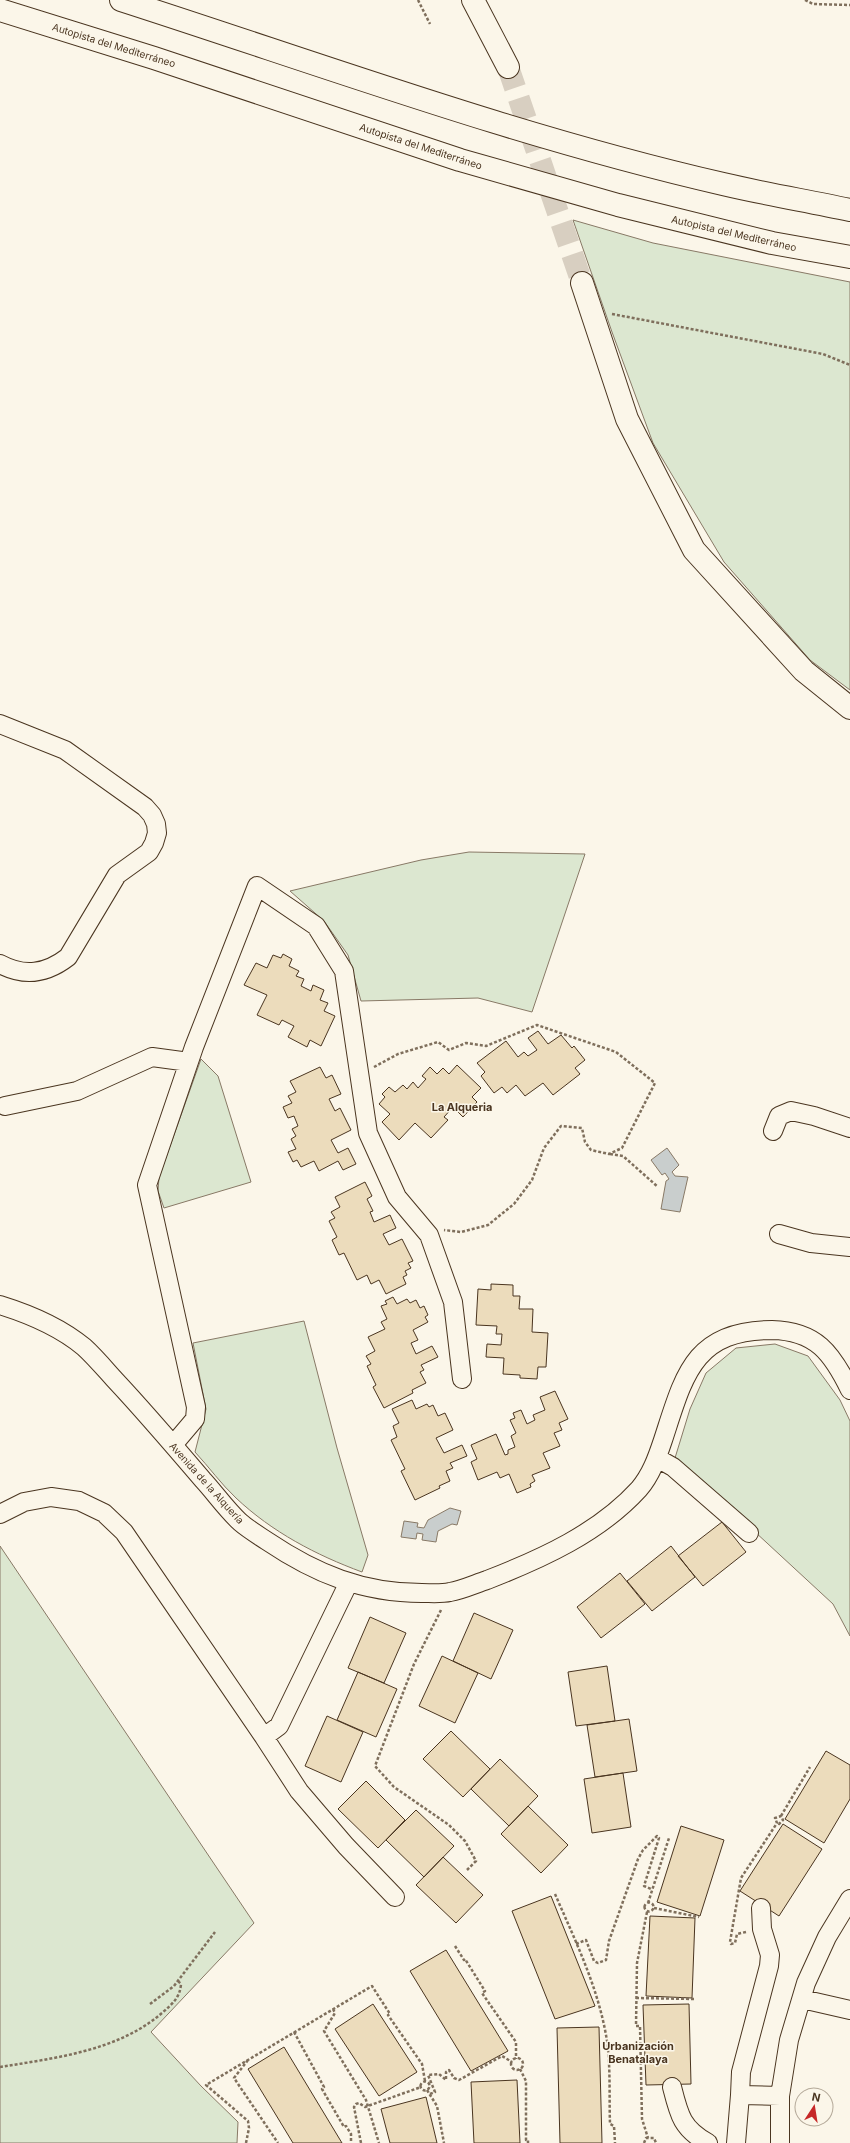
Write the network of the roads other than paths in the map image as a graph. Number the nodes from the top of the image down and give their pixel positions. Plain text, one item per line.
1 (121, 0) edge
2 (473, 0) edge
3 (0, 10) edge
4 (508, 67) tunnel mouth
5 (850, 210) edge
6 (850, 257) edge
7 (582, 283) tunnel mouth
8 (850, 708) edge
9 (0, 724) edge
10 (0, 964) edge
11 (189, 1062) junction
12 (5, 1106) dead end
13 (850, 1128) edge
14 (773, 1131) dead end
15 (778, 1234) dead end
16 (850, 1247) edge
17 (0, 1305) edge
18 (462, 1379) dead end
19 (850, 1390) edge
20 (173, 1445) junction
21 (657, 1458) junction
22 (0, 1514) edge
23 (749, 1533) dead end
24 (348, 1584) junction
25 (264, 1737) junction
26 (395, 1897) dead end
27 (849, 1905) edge
28 (761, 1908) dead end
29 (802, 1999) junction
30 (850, 2010) edge
31 (672, 2088) dead end
32 (740, 2095) junction
33 (780, 2096) junction
34 (708, 2143) edge
35 (736, 2143) edge
36 (780, 2143) edge

1 - 5 main road
2 - 4 main road
3 - 6 main road, Autopista del Mediterráneo
7 - 8 main road
9 - 10 street
11 - 12 street
11 - 18 street
11 - 20 street
13 - 14 street
15 - 16 street
17 - 20 street, Avenida de la Alquería
19 - 21 street, Avenida de la Alquería
20 - 24 street, Avenida de la Alquería
21 - 23 street
21 - 24 street, Avenida de la Alquería
22 - 25 street
24 - 25 street
25 - 26 street
27 - 29 street
28 - 32 street
29 - 30 street
29 - 33 street
31 - 34 street
32 - 33 street
32 - 35 street
33 - 36 street

